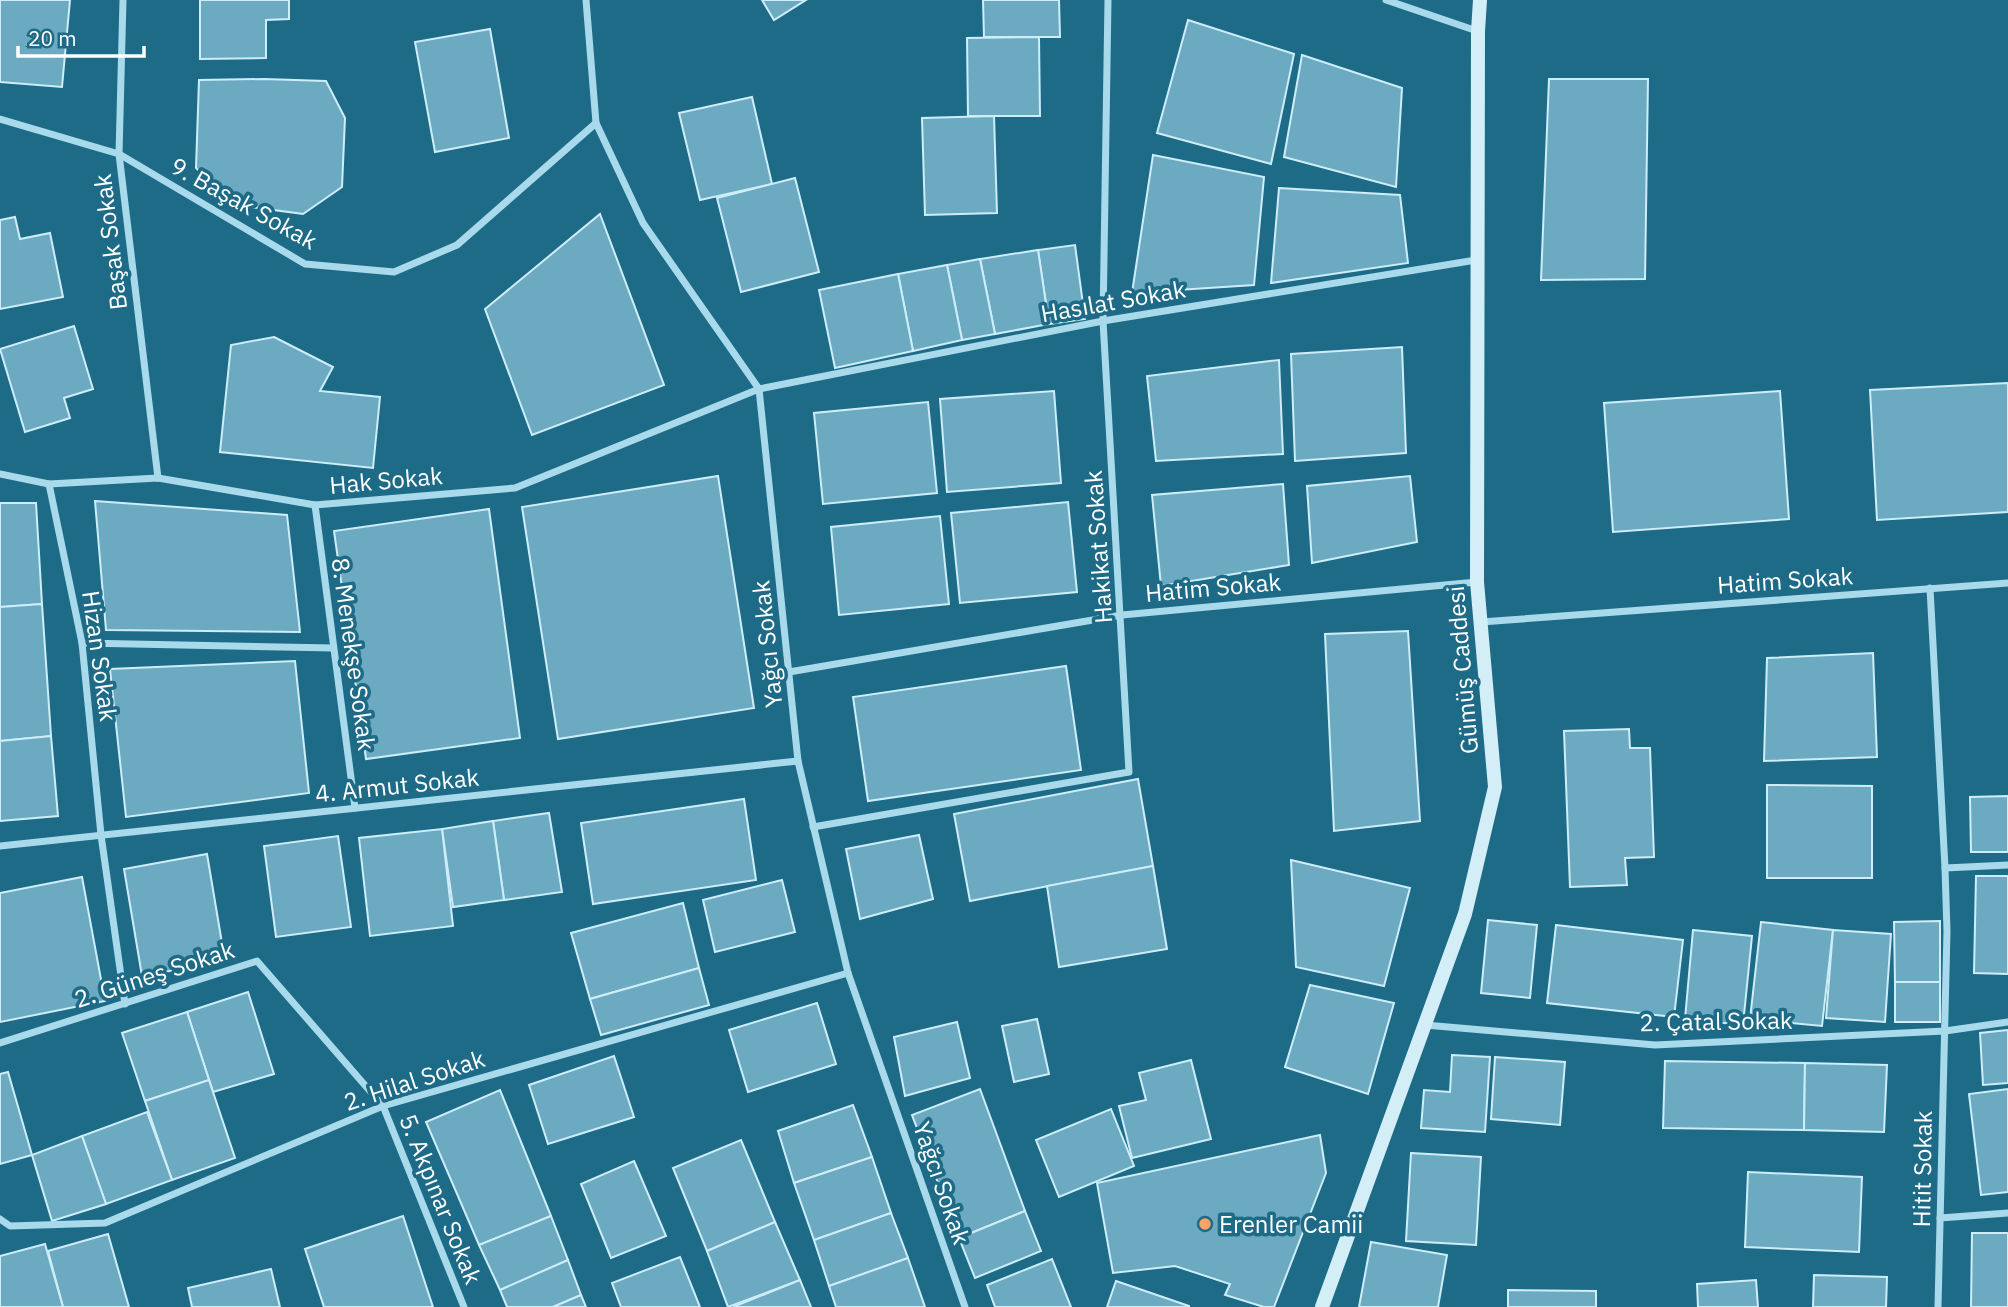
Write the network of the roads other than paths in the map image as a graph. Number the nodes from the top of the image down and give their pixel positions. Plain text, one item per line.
1 (123, 0) edge
2 (586, 0) edge
3 (1108, 0) edge
4 (1385, 0) edge
5 (1480, 0) edge
6 (1478, 31) junction
7 (0, 119) edge
8 (596, 123) junction
9 (119, 154) junction
10 (1476, 260) junction
11 (1103, 321) junction
12 (759, 389) junction
13 (0, 474) edge
14 (158, 478) junction
15 (49, 484) junction
16 (315, 505) junction
17 (1476, 582) junction
18 (2008, 583) edge
19 (1930, 588) junction
20 (1122, 615) junction
21 (1481, 622) junction
22 (82, 643) junction
23 (334, 648) junction
24 (789, 672) junction
25 (798, 761) junction
26 (355, 808) junction
27 (813, 827) junction
28 (101, 835) junction
29 (0, 846) edge
30 (2008, 865) edge
31 (1945, 868) junction
32 (848, 973) junction
33 (125, 1004) junction
34 (2008, 1022) edge
35 (1425, 1025) junction
36 (1945, 1031) junction
37 (0, 1043) edge
38 (383, 1106) junction
39 (2008, 1213) edge
40 (1940, 1218) junction
41 (0, 1219) edge
42 (464, 1307) edge
43 (965, 1307) edge
44 (1322, 1307) edge
45 (1938, 1307) edge

1 - 9 street, Başak Sokak
2 - 8 street, Yağcı Sokak
3 - 11 street, Hakikat Sokak
4 - 6 street
5 - 6 street, Gümüş Caddesi
6 - 10 street, Gümüş Caddesi
7 - 9 street, 9. Başak Sokak
8 - 9 street, 9. Başak Sokak
8 - 12 street, Yağcı Sokak
9 - 14 street, Başak Sokak
10 - 11 street, Hasılat Sokak
10 - 17 street, Gümüş Caddesi
11 - 12 street, Hasılat Sokak
11 - 20 street, Hakikat Sokak
12 - 16 street, Hak Sokak
12 - 24 street, Yağcı Sokak
13 - 15 street, Hak Sokak
14 - 15 street, Hak Sokak
14 - 16 street, Hak Sokak
15 - 22 street, Hizan Sokak
16 - 23 street, 8. Menekşe Sokak
17 - 20 street, Hatim Sokak
17 - 21 street, Gümüş Caddesi
18 - 19 street, Hatim Sokak
19 - 21 street, Hatim Sokak
19 - 31 street, Hitit Sokak
20 - 24 street, Hatim Sokak
20 - 27 street, Hakikat Sokak
21 - 35 street, Gümüş Caddesi
22 - 23 street
22 - 28 street, Hizan Sokak
23 - 26 street, 8. Menekşe Sokak
24 - 25 street, Yağcı Sokak
25 - 26 street, 4. Armut Sokak
25 - 27 street, Yağcı Sokak
26 - 28 street, 4. Armut Sokak
27 - 32 street, Yağcı Sokak
28 - 29 street, 4. Armut Sokak
28 - 33 street, Hizan Sokak
30 - 31 street
31 - 36 street, Hitit Sokak
32 - 38 street, 2. Hilal Sokak
32 - 43 street, Yağcı Sokak
33 - 37 street, 2. Güneş Sokak
33 - 38 street, 2. Güneş Sokak
34 - 36 street, 2. Çatal Sokak
35 - 36 street, 2. Çatal Sokak
35 - 44 street, Gümüş Caddesi
36 - 40 street, Hitit Sokak
38 - 41 street, 2. Hilal Sokak
38 - 42 street, 5. Akpınar Sokak
39 - 40 street
40 - 45 street, Hitit Sokak

